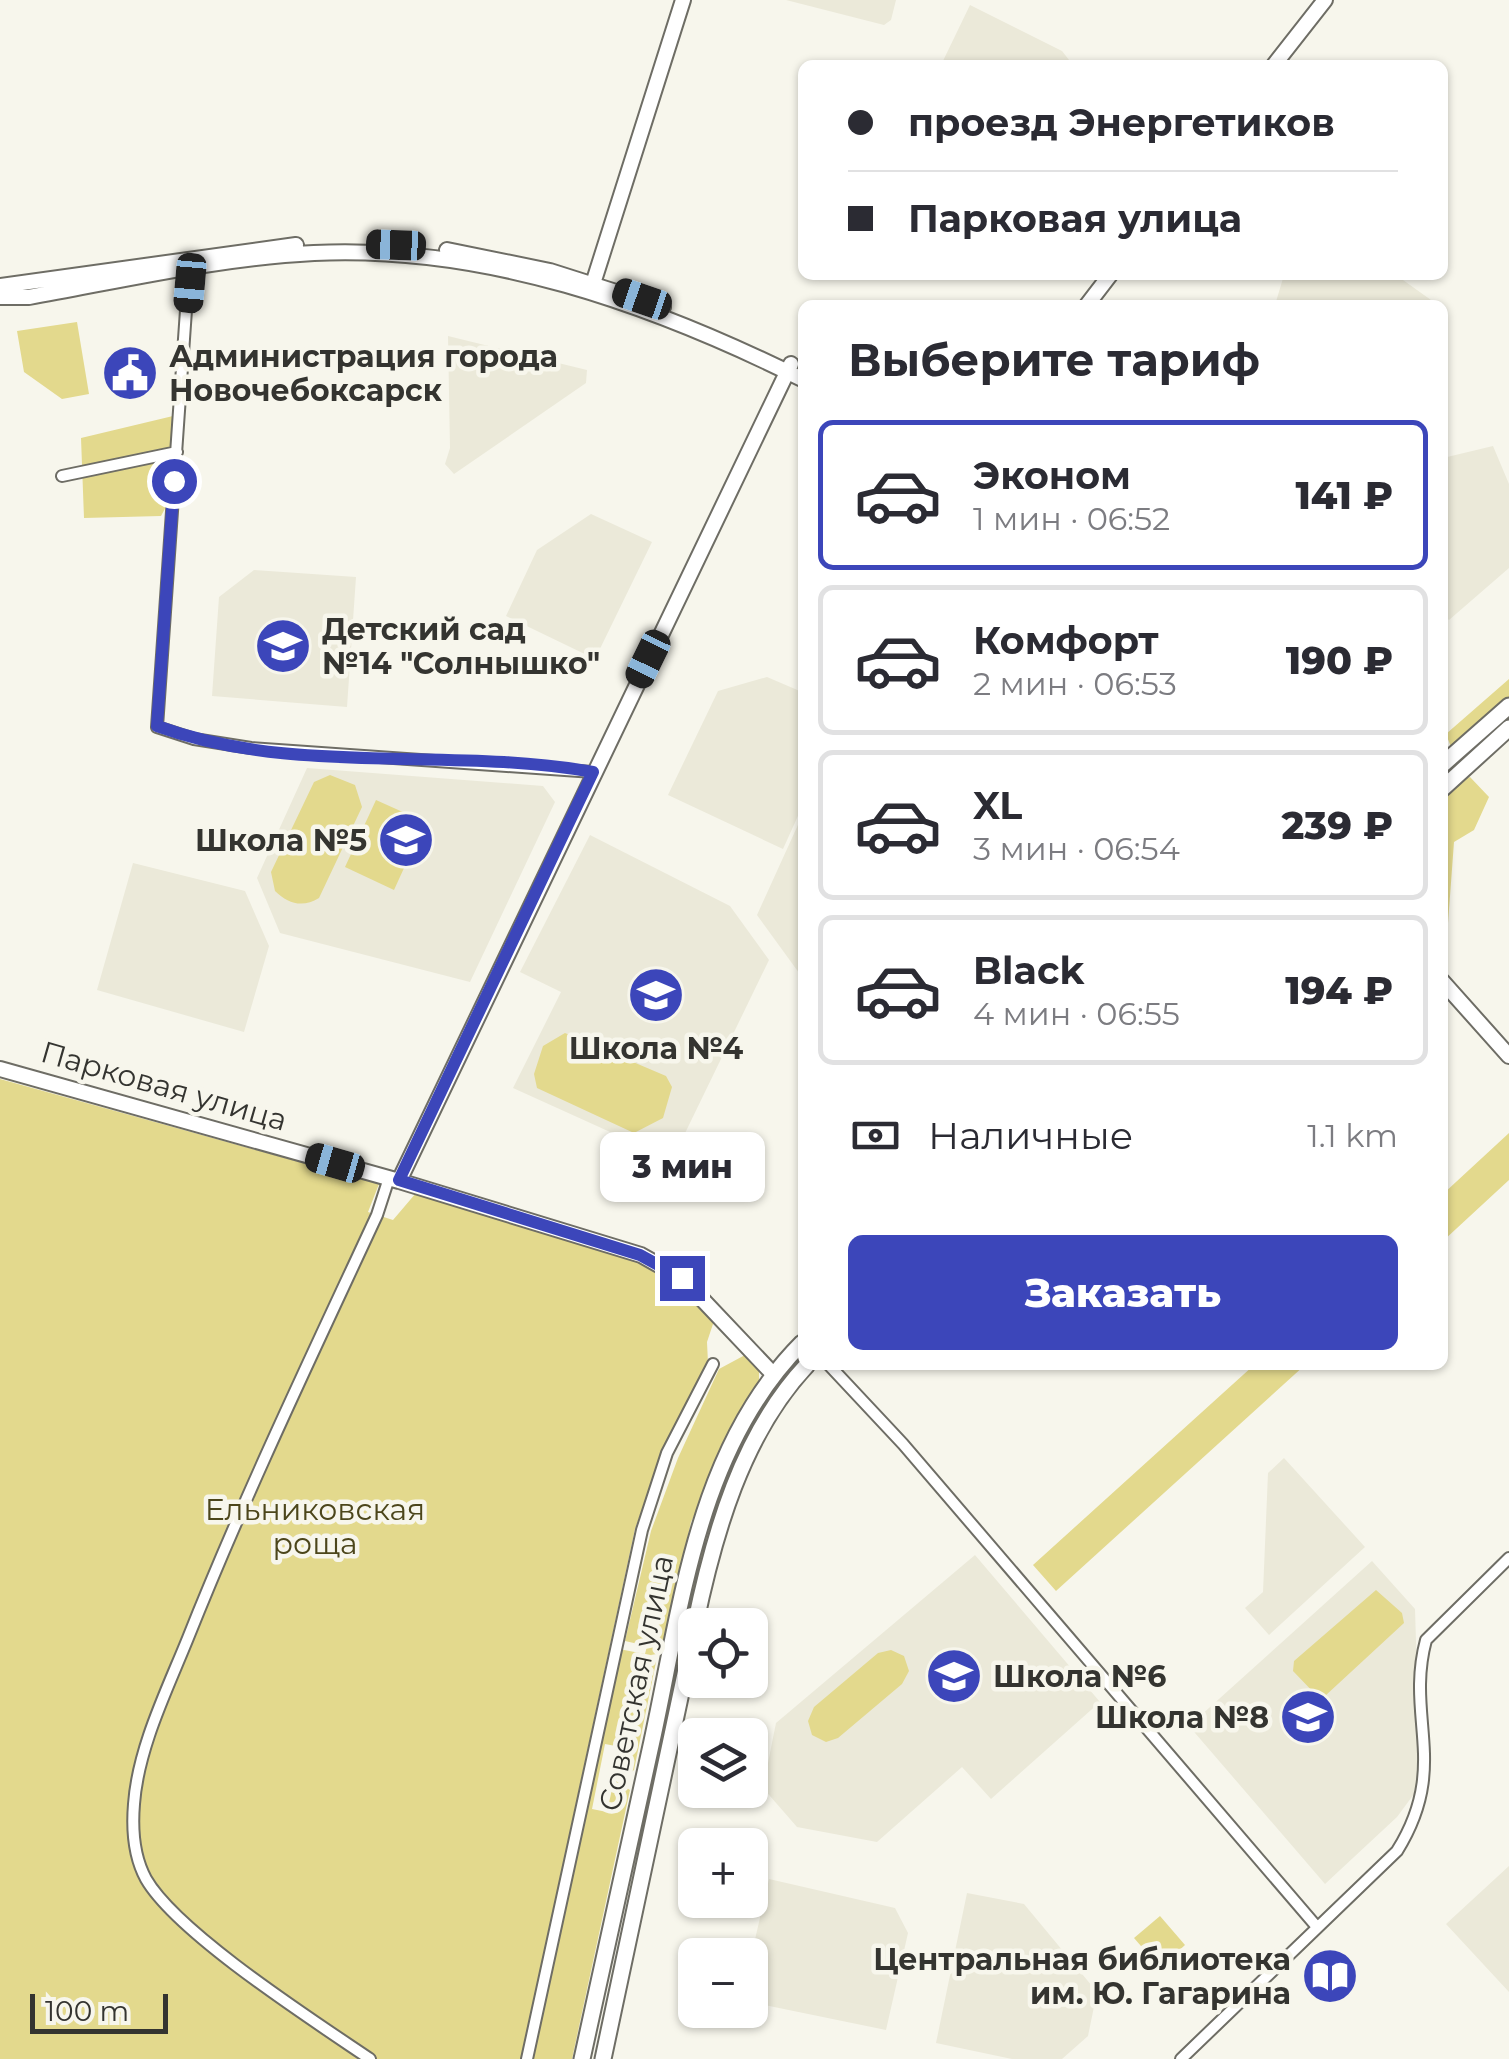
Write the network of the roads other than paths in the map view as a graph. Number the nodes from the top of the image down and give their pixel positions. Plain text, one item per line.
1 (683, 0) edge
2 (1325, 0) edge
3 (1278, 60) edge
4 (188, 262) junction
5 (1106, 280) edge
6 (0, 287) edge
7 (592, 288) junction
8 (1091, 300) edge
9 (794, 369) edge
10 (177, 452) junction
11 (62, 476) dead end
12 (1509, 706) edge
13 (1509, 728) edge
14 (1448, 760) edge
15 (593, 772) junction
16 (1448, 784) edge
17 (1448, 988) edge
18 (1448, 999) edge
19 (1509, 1056) edge
20 (1509, 1066) edge
21 (0, 1069) edge
22 (394, 1179) junction
23 (798, 1347) edge
24 (713, 1364) dead end
25 (803, 1370) edge
26 (833, 1370) edge
27 (773, 1374) junction
28 (786, 1387) junction
29 (1509, 1558) edge
30 (700, 1608) edge
31 (680, 1698) edge
32 (1317, 1926) junction
33 (370, 2059) edge
34 (527, 2059) edge
35 (582, 2059) edge
36 (603, 2059) edge
37 (1181, 2059) edge

1 - 7 street
2 - 3 street
4 - 6 street
4 - 7 street
4 - 10 street
5 - 8 street
7 - 9 street
9 - 15 street
10 - 11 street
10 - 15 street
12 - 14 main road
13 - 16 main road
15 - 22 street
17 - 19 street
18 - 20 street
21 - 22 street, Парковая улица
22 - 27 street, Парковая улица
22 - 33 street
23 - 27 main road, Советская улица
24 - 34 street
25 - 28 main road, Советская улица
26 - 32 street
27 - 28 main road, Парковая улица
27 - 35 main road, Советская улица
28 - 30 main road, Советская улица
29 - 32 street
31 - 36 main road, Советская улица
32 - 37 street

